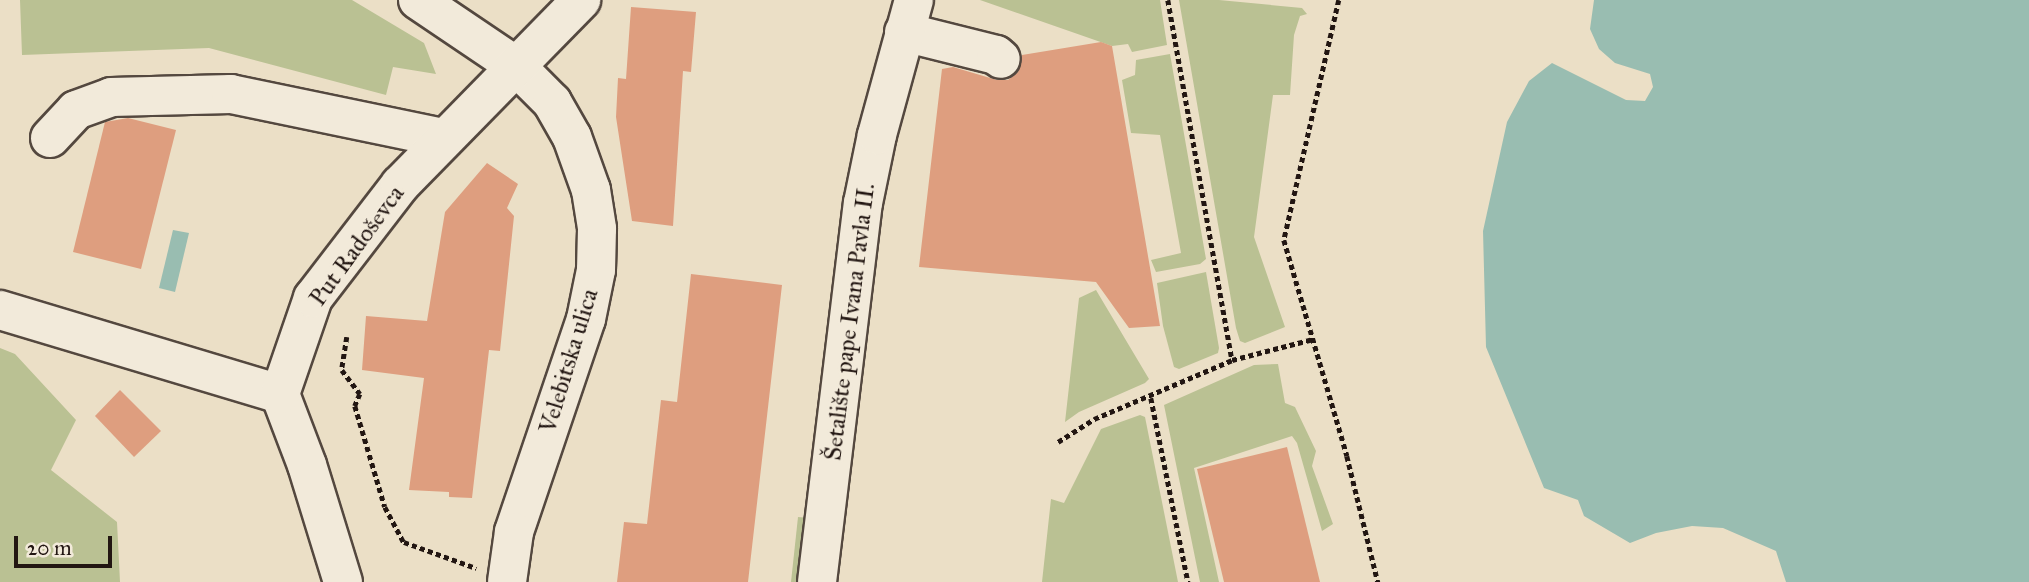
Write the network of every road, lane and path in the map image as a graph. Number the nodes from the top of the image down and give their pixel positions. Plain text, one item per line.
1 (418, 0) edge
2 (581, 0) edge
3 (1168, 0) edge
4 (1339, 0) edge
5 (909, 16) edge
6 (1001, 59) dead end
7 (516, 66) junction
8 (50, 138) dead end
9 (444, 138) junction
10 (0, 310) edge
11 (347, 337) dead end
12 (1313, 338) junction
13 (1232, 360) junction
14 (280, 394) junction
15 (1151, 397) junction
16 (1058, 442) dead end
17 (494, 576) edge
18 (821, 576) edge
19 (343, 582) edge
20 (1188, 582) edge
21 (1378, 582) edge

1 - 7 street, Velebitska ulica
2 - 7 street, Put Radoševca
3 - 13 path
4 - 12 path
5 - 6 street
5 - 18 street, Šetalište pape Ivana Pavla II.
7 - 9 street, Put Radoševca
7 - 17 street, Velebitska ulica
8 - 9 street
9 - 14 street, Put Radoševca
10 - 14 street
11 - 17 path
12 - 13 path
12 - 21 path
13 - 15 path
14 - 19 street
15 - 16 path
15 - 20 path

